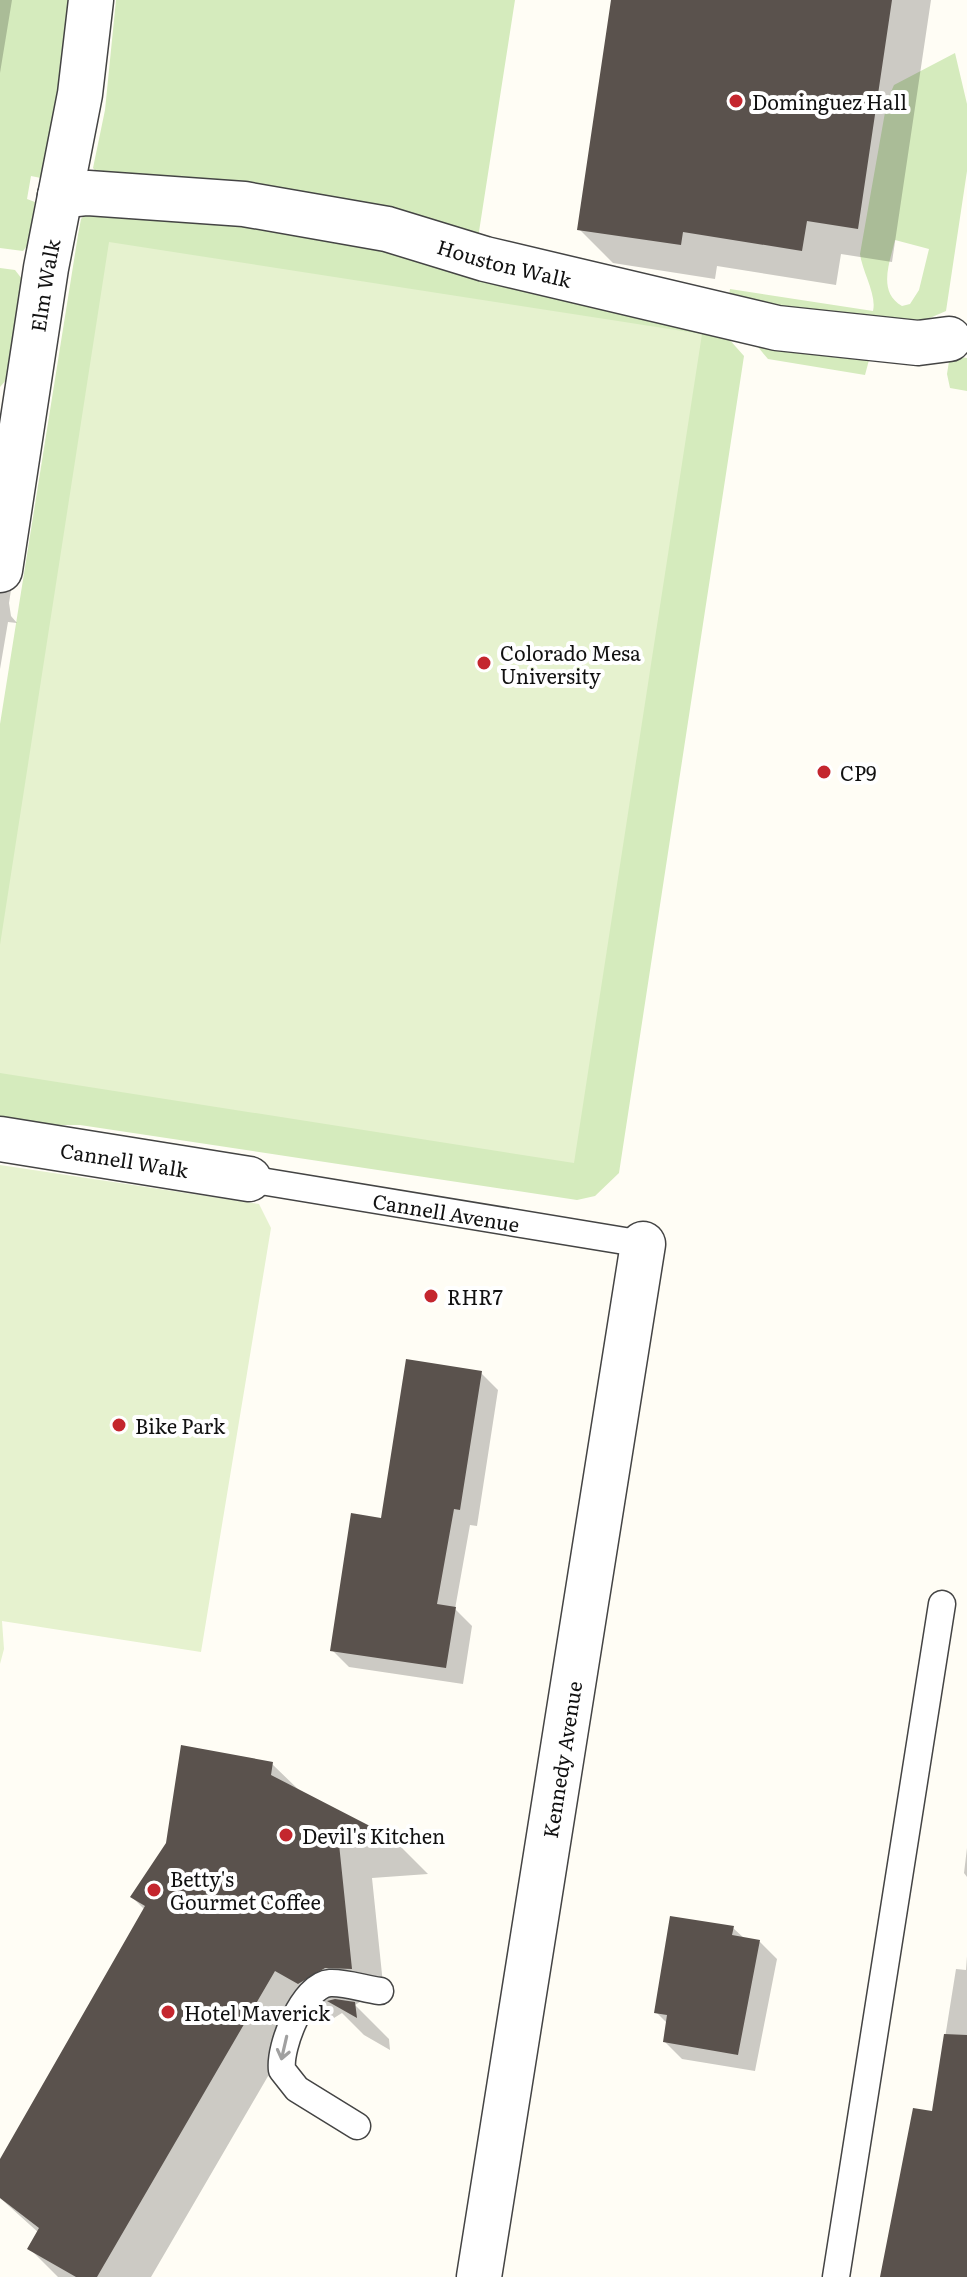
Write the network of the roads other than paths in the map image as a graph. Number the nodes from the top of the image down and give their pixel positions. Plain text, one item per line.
1 (91, 0) edge
2 (60, 196) junction
3 (949, 339) dead end
4 (0, 570) edge
5 (0, 1139) edge
6 (249, 1179) joint
7 (643, 1244) joint
8 (942, 1604) dead end
9 (380, 1991) dead end
10 (357, 2126) dead end
11 (479, 2277) edge
12 (836, 2277) edge

1 - 2 street, Elm Walk
2 - 3 street, Houston Walk
2 - 4 street, Elm Walk
5 - 6 street, Cannell Walk
6 - 7 lane, Cannell Avenue
7 - 11 street, Kennedy Avenue
8 - 12 lane
9 -> 10 lane

